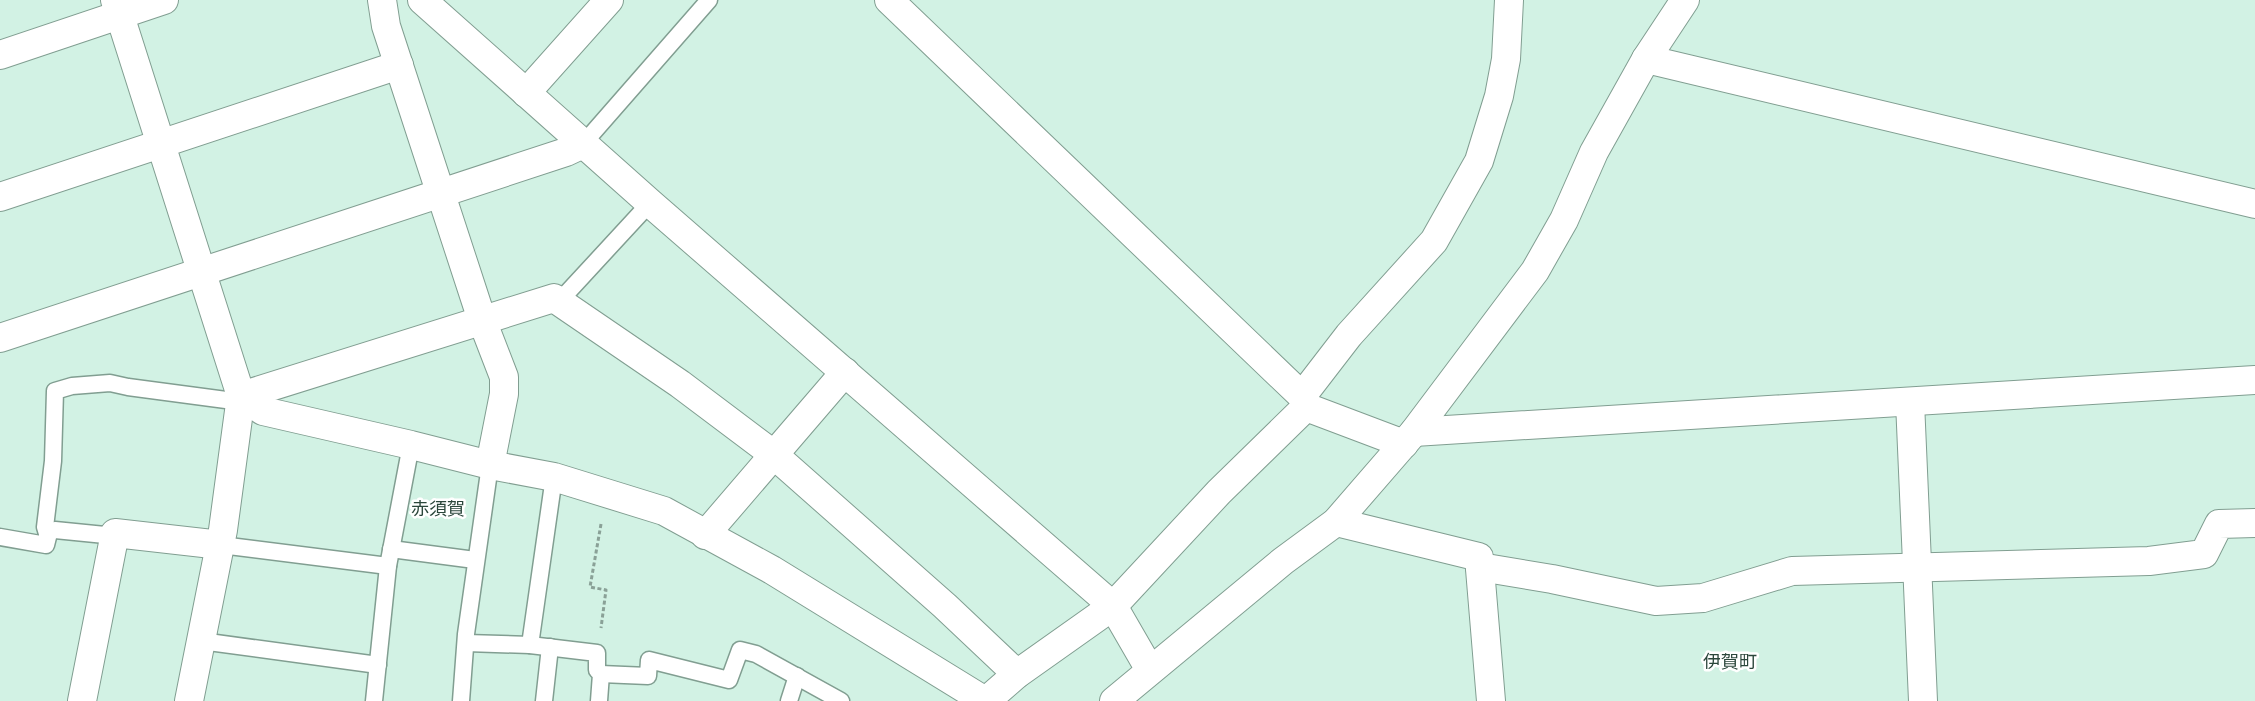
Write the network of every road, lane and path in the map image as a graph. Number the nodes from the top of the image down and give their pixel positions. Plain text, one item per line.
1 (164, 0) edge
2 (382, 0) edge
3 (422, 0) edge
4 (609, 0) edge
5 (709, 0) edge
6 (889, 0) edge
7 (1685, 0) edge
8 (1507, 1) edge
9 (118, 7) edge
10 (0, 55) edge
11 (1646, 59) junction
12 (399, 65) junction
13 (526, 93) junction
14 (162, 144) junction
15 (583, 144) junction
16 (440, 193) junction
17 (0, 196) edge
18 (650, 203) junction
19 (2255, 204) edge
20 (203, 271) junction
21 (554, 298) junction
22 (482, 320) junction
23 (0, 338) edge
24 (845, 372) junction
25 (2255, 380) edge
26 (241, 396) junction
27 (1304, 402) junction
28 (1910, 402) junction
29 (1409, 438) junction
30 (412, 444) junction
31 (773, 454) junction
32 (490, 465) junction
33 (554, 477) junction
34 (606, 493) junction
35 (1336, 522) junction
36 (2255, 523) edge
37 (47, 533) junction
38 (705, 535) junction
39 (115, 536) junction
40 (0, 537) edge
41 (220, 545) junction
42 (391, 549) junction
43 (475, 560) junction
44 (388, 566) junction
45 (1480, 568) junction
46 (1918, 569) junction
47 (1113, 606) junction
48 (201, 640) junction
49 (466, 643) junction
50 (530, 645) junction
51 (550, 647) junction
52 (597, 653) junction
53 (378, 665) junction
54 (1150, 670) junction
55 (601, 674) junction
56 (1017, 674) junction
57 (797, 676) junction
58 (82, 701) edge
59 (189, 701) edge
60 (374, 701) edge
61 (461, 701) edge
62 (544, 701) edge
63 (599, 701) edge
64 (789, 701) edge
65 (842, 701) edge
66 (986, 701) edge
67 (1114, 701) edge
68 (1491, 701) edge
69 (1923, 701) edge

1 - 9 street
2 - 12 street
3 - 13 street
4 - 13 street
5 - 15 lane
6 - 27 street
7 - 11 street
8 - 27 street
9 - 10 street
9 - 14 street
11 - 19 street
11 - 29 street
12 - 14 street
12 - 16 street
13 - 15 street
14 - 17 street
14 - 20 street
15 - 16 street
15 - 18 street
16 - 20 street
16 - 22 street
18 - 21 lane
18 - 24 street
20 - 23 street
20 - 26 street
21 - 22 street
21 - 31 street
22 - 26 street
22 - 32 street
24 - 31 street
24 - 47 street
25 - 28 street
26 - 30 street
26 - 37 lane
26 - 41 street
27 - 29 street
27 - 47 street
28 - 29 street
28 - 46 street
29 - 35 street
30 - 32 street
30 - 42 lane
31 - 38 street
31 - 56 street
32 - 33 street
32 - 43 lane
33 - 34 street
33 - 50 lane
34 - 38 street
34 - 52 path
35 - 45 street
35 - 54 street
36 - 46 street
37 - 39 lane
37 - 40 lane
38 - 66 street
39 - 41 street
39 - 58 street
41 - 44 lane
41 - 48 street
42 - 43 lane
42 - 44 lane
43 - 49 lane
44 - 53 lane
45 - 46 street
45 - 68 street
46 - 69 street
47 - 54 street
47 - 56 street
48 - 53 lane
48 - 59 street
49 - 50 lane
49 - 61 lane
50 - 51 lane
51 - 52 lane
51 - 62 lane
52 - 55 lane
53 - 60 lane
54 - 67 street
55 - 57 lane
55 - 63 lane
56 - 66 street
57 - 64 lane
57 - 65 lane

